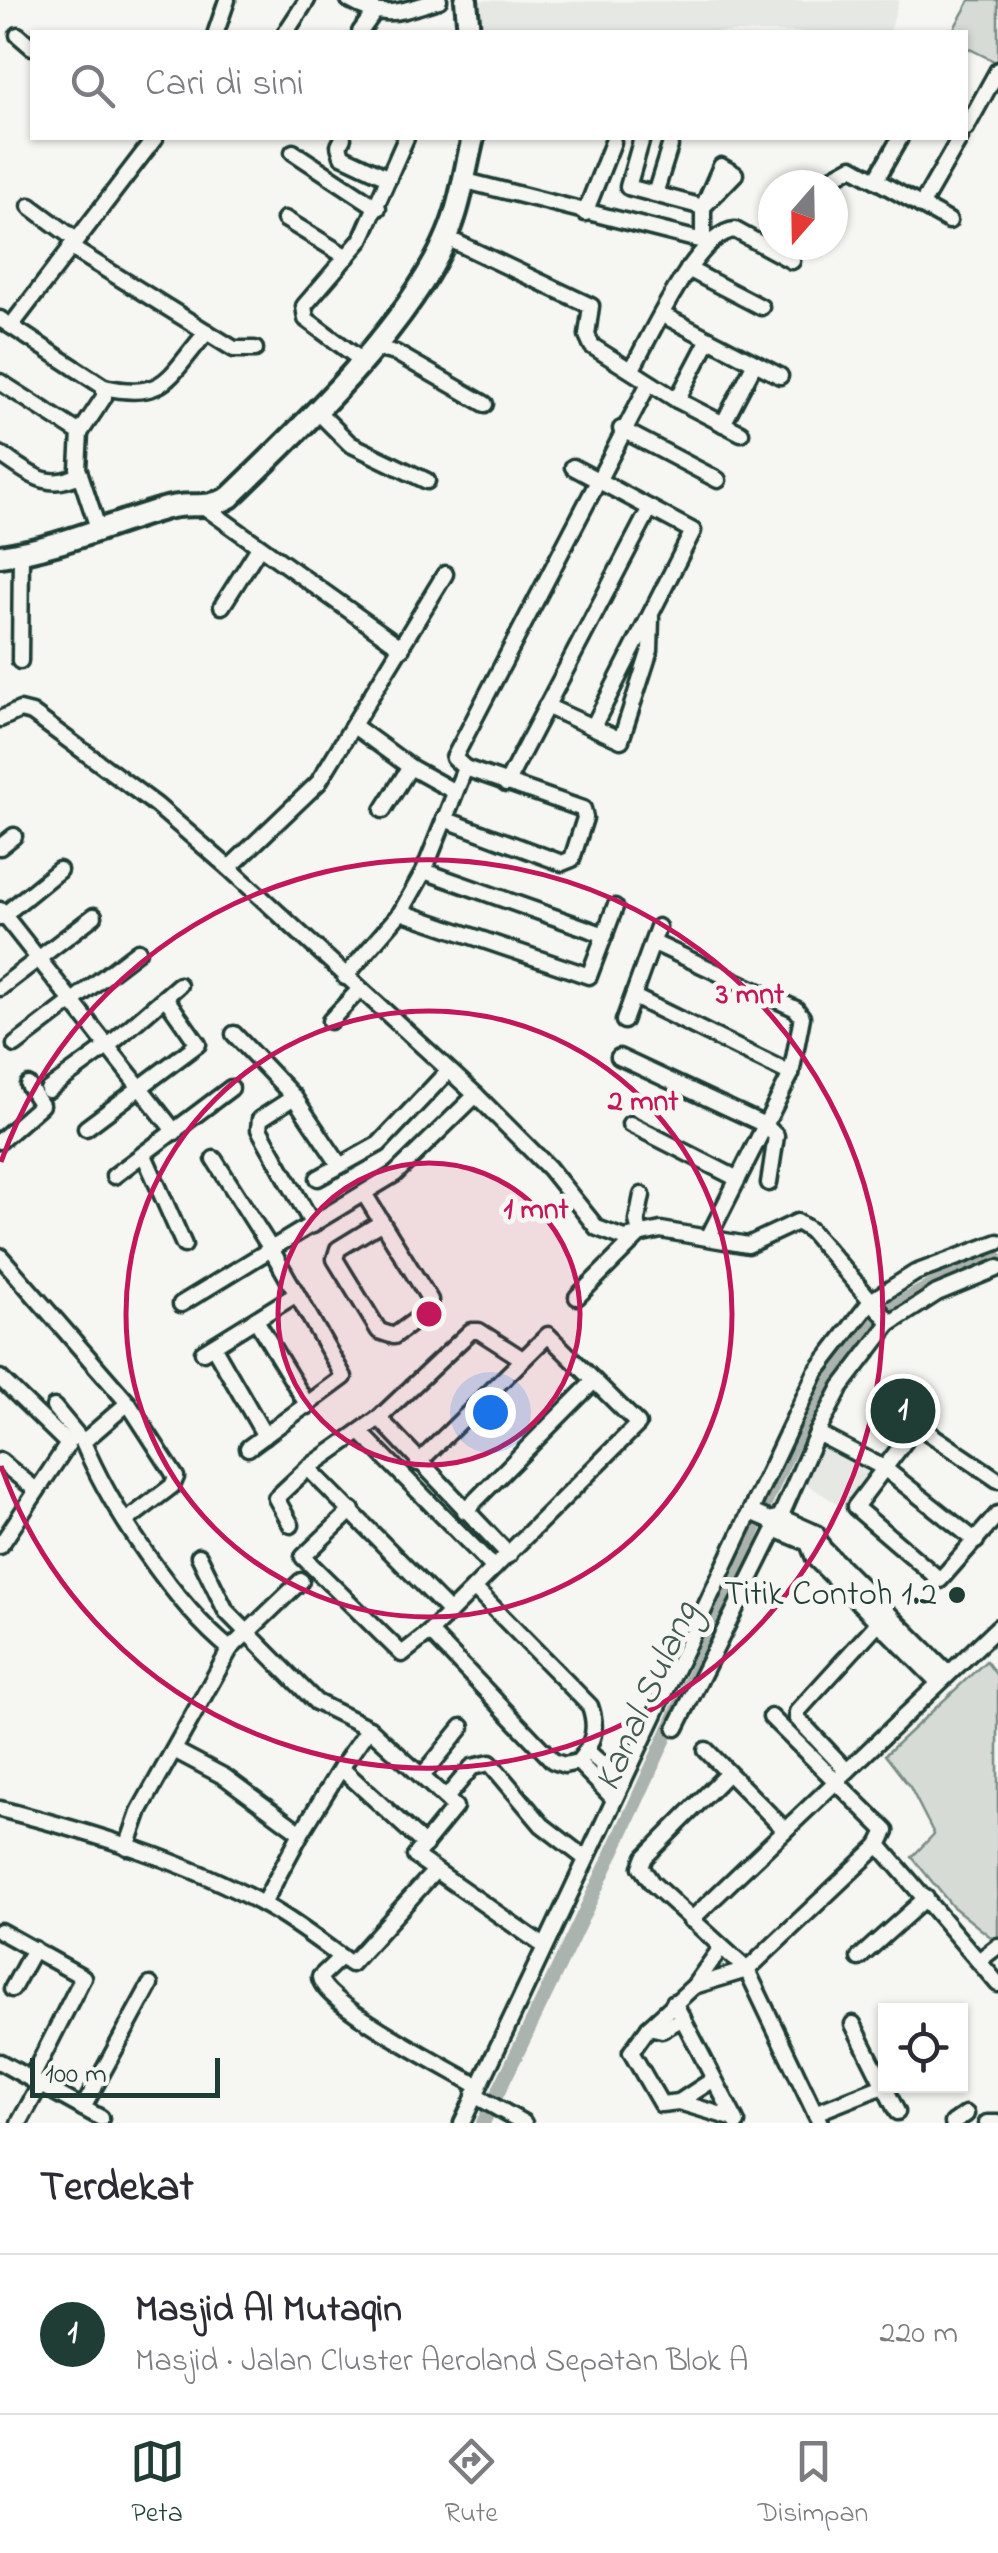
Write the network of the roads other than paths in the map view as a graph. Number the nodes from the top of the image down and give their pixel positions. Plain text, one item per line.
1 (227, 0) edge
2 (307, 0) edge
3 (349, 0) edge
4 (439, 0) edge
5 (466, 0) edge
6 (373, 14) junction
7 (217, 30) edge
8 (287, 30) edge
9 (361, 30) edge
10 (469, 30) edge
11 (18, 36) dead end
12 (30, 45) edge
13 (998, 70) edge
14 (968, 124) edge
15 (149, 140) edge
16 (342, 140) edge
17 (405, 140) edge
18 (472, 140) edge
19 (641, 140) edge
20 (899, 140) edge
21 (959, 140) edge
22 (613, 142) dead end
23 (670, 146) dead end
24 (293, 152) dead end
25 (845, 170) edge
26 (389, 178) junction
27 (877, 178) junction
28 (462, 180) junction
29 (654, 194) junction
30 (30, 206) dead end
31 (921, 206) junction
32 (378, 208) junction
33 (585, 213) junction
34 (286, 218) dead end
35 (949, 221) dead end
36 (447, 238) junction
37 (758, 240) edge
38 (706, 243) junction
39 (73, 244) junction
40 (347, 257) junction
41 (789, 260) edge
42 (792, 262) dead end
43 (688, 269) junction
44 (761, 307) dead end
45 (663, 315) junction
46 (5, 322) edge
47 (207, 332) junction
48 (709, 339) junction
49 (255, 349) dead end
50 (368, 354) junction
51 (755, 363) junction
52 (632, 369) junction
53 (780, 376) dead end
54 (0, 382) edge
55 (649, 383) junction
56 (104, 387) junction
57 (678, 400) junction
58 (485, 404) dead end
59 (315, 408) junction
60 (724, 424) junction
61 (622, 429) junction
62 (741, 432) dead end
63 (80, 433) junction
64 (0, 454) edge
65 (573, 467) dead end
66 (80, 474) junction
67 (596, 479) junction
68 (718, 480) dead end
69 (427, 481) dead end
70 (206, 508) junction
71 (650, 508) junction
72 (100, 531) junction
73 (258, 549) junction
74 (10, 554) edge
75 (445, 574) dead end
76 (222, 606) dead end
77 (650, 614) junction
78 (402, 648) junction
79 (20, 661) dead end
80 (546, 706) junction
81 (0, 719) edge
82 (354, 726) junction
83 (593, 727) junction
84 (410, 767) junction
85 (465, 768) junction
86 (506, 784) junction
87 (455, 792) junction
88 (383, 810) dead end
89 (444, 820) junction
90 (14, 836) dead end
91 (0, 847) edge
92 (228, 868) junction
93 (59, 870) dead end
94 (424, 871) junction
95 (615, 907) dead end
96 (401, 912) junction
97 (1, 914) edge
98 (94, 916) dead end
99 (658, 926) dead end
100 (605, 935) junction
101 (654, 942) junction
102 (138, 952) dead end
103 (38, 958) junction
104 (345, 977) junction
105 (179, 985) dead end
106 (0, 988) edge
107 (358, 991) junction
108 (634, 996) junction
109 (165, 997) junction
110 (72, 1002) junction
111 (330, 1021) dead end
112 (624, 1021) dead end
113 (234, 1034) dead end
114 (15, 1045) dead end
115 (107, 1048) junction
116 (619, 1056) dead end
117 (448, 1071) junction
118 (791, 1074) junction
119 (28, 1084) dead end
120 (140, 1088) junction
121 (231, 1088) dead end
122 (48, 1090) dead end
123 (476, 1095) junction
124 (294, 1096) junction
125 (630, 1124) dead end
126 (765, 1125) junction
127 (86, 1128) dead end
128 (175, 1132) junction
129 (0, 1141) edge
130 (144, 1155) junction
131 (214, 1159) dead end
132 (338, 1160) dead end
133 (114, 1176) dead end
134 (318, 1178) dead end
135 (738, 1179) junction
136 (769, 1183) dead end
137 (365, 1194) junction
138 (642, 1196) dead end
139 (382, 1222) junction
140 (313, 1225) junction
141 (640, 1234) junction
142 (709, 1236) junction
143 (998, 1242) edge
144 (184, 1245) dead end
145 (271, 1249) junction
146 (0, 1256) edge
147 (998, 1268) edge
148 (296, 1295) junction
149 (577, 1296) dead end
150 (873, 1302) junction
151 (180, 1304) dead end
152 (256, 1320) junction
153 (888, 1322) junction
154 (521, 1358) junction
155 (0, 1379) edge
156 (594, 1381) junction
157 (128, 1403) junction
158 (308, 1406) junction
159 (54, 1407) dead end
160 (379, 1418) junction
161 (360, 1432) junction
162 (817, 1433) junction
163 (264, 1436) junction
164 (84, 1442) junction
165 (248, 1448) dead end
166 (0, 1461) edge
167 (418, 1463) junction
168 (308, 1468) junction
169 (884, 1468) junction
170 (998, 1480) edge
171 (36, 1490) junction
172 (352, 1510) junction
173 (465, 1512) junction
174 (998, 1514) edge
175 (767, 1519) junction
176 (126, 1521) junction
177 (291, 1525) dead end
178 (2, 1539) edge
179 (976, 1541) junction
180 (818, 1553) junction
181 (508, 1554) junction
182 (199, 1556) dead end
183 (494, 1568) junction
184 (301, 1581) dead end
185 (474, 1588) junction
186 (450, 1612) junction
187 (878, 1623) junction
188 (998, 1626) edge
189 (246, 1630) junction
190 (430, 1632) junction
191 (230, 1648) junction
192 (943, 1677) junction
193 (770, 1716) dead end
194 (462, 1727) dead end
195 (369, 1728) junction
196 (676, 1728) dead end
197 (174, 1750) junction
198 (706, 1750) dead end
199 (582, 1757) junction
200 (342, 1768) junction
201 (423, 1774) junction
202 (727, 1774) junction
203 (842, 1776) junction
204 (623, 1782) junction
205 (446, 1798) junction
206 (614, 1799) junction
207 (0, 1809) edge
208 (784, 1829) junction
209 (301, 1833) junction
210 (425, 1844) junction
211 (879, 1846) junction
212 (126, 1847) junction
213 (586, 1859) junction
214 (434, 1873) junction
215 (926, 1898) junction
216 (263, 1904) junction
217 (692, 1920) junction
218 (0, 1931) edge
219 (544, 1946) junction
220 (998, 1946) edge
221 (720, 1949) junction
222 (34, 1950) junction
223 (341, 1957) junction
224 (859, 1958) dead end
225 (981, 1959) junction
226 (747, 1970) junction
227 (998, 1984) edge
228 (150, 1985) dead end
229 (694, 1986) junction
230 (12, 1989) dead end
231 (674, 2002) junction
232 (684, 2018) junction
233 (853, 2024) dead end
234 (649, 2027) junction
235 (0, 2062) edge
236 (878, 2076) edge
237 (714, 2079) junction
238 (36, 2082) junction
239 (878, 2088) edge
240 (477, 2093) junction
241 (887, 2093) edge
242 (678, 2102) junction
243 (898, 2112) dead end
244 (90, 2115) edge
245 (818, 2118) edge
246 (736, 2121) edge
247 (18, 2123) edge
248 (462, 2123) edge
249 (524, 2123) edge
250 (988, 2123) edge
251 (998, 2123) edge

1 - 7 street
2 - 8 street
3 - 6 street
4 - 6 street
5 - 10 street
6 - 9 street
11 - 12 street
13 - 14 street
15 - 39 street
16 - 26 street
17 - 26 street
18 - 28 street
19 - 29 street
20 - 27 street
21 - 31 street
22 - 33 street
23 - 29 street
24 - 32 street
25 - 27 street
26 - 32 street
27 - 31 street
28 - 33 street
28 - 36 street
29 - 38 street
30 - 39 street
31 - 35 street
32 - 40 street
33 - 38 street
34 - 40 street
36 - 50 street
36 - 52 street
37 - 38 street
38 - 43 street
39 - 46 street
39 - 47 street
40 - 50 street
41 - 42 street
43 - 44 street
43 - 45 street
45 - 48 street
45 - 52 street
46 - 56 street
47 - 49 street
47 - 56 street
48 - 51 street
48 - 57 street
50 - 58 street
50 - 59 street
51 - 53 street
51 - 60 street
52 - 55 street
54 - 63 street
55 - 57 street
55 - 61 street
56 - 63 street
57 - 60 street
59 - 69 street
59 - 70 street
60 - 62 street
61 - 67 street
61 - 68 street
63 - 66 street
64 - 66 street
65 - 67 street
66 - 72 street
67 - 71 street
67 - 85 street
70 - 72 street
70 - 73 street
71 - 77 street
71 - 80 street
72 - 74 street
73 - 76 street
73 - 78 street
74 - 79 street
75 - 78 street
77 - 83 street
77 - 83 street
78 - 82 street
80 - 83 street
80 - 86 street
81 - 92 street
82 - 84 street
82 - 92 street
84 - 87 street
84 - 88 street
85 - 86 street
85 - 87 street
86 - 89 street
87 - 89 street
89 - 94 street
90 - 91 street
92 - 104 street
93 - 97 street
94 - 96 street
94 - 100 street
95 - 100 street
96 - 100 street
96 - 104 street
97 - 103 street
98 - 103 street
99 - 101 street
101 - 108 street
101 - 118 street
102 - 110 street
103 - 106 street
103 - 110 street
104 - 107 street
105 - 109 street
107 - 111 street
107 - 117 street
108 - 112 street
108 - 118 street
109 - 115 street
109 - 120 street
110 - 114 street
110 - 115 street
113 - 124 street
115 - 120 street
115 - 122 street
116 - 126 street
117 - 123 street
117 - 134 street
118 - 126 street
119 - 129 street
120 - 127 street
120 - 128 street
121 - 128 street
123 - 137 street
123 - 141 street
124 - 132 street
124 - 140 street
125 - 135 street
126 - 135 street
126 - 136 street
128 - 130 street
130 - 133 street
130 - 144 street
131 - 145 street
135 - 142 street
137 - 139 street
137 - 140 street
138 - 141 street
139 - 139 street
140 - 145 street
141 - 142 street
141 - 149 street
142 - 150 street
143 - 150 street
145 - 148 street
145 - 151 street
146 - 157 street
147 - 153 street
148 - 152 street
148 - 158 street
150 - 153 street
150 - 175 street
152 - 158 street
152 - 163 street
153 - 162 street
154 - 156 street
154 - 160 street
154 - 167 street
155 - 171 street
156 - 173 street
156 - 181 street
157 - 164 street
157 - 176 street
158 - 163 street
159 - 164 street
160 - 161 street
160 - 167 street
161 - 168 street
161 - 183 street
162 - 169 street
162 - 175 street
163 - 165 street
164 - 176 street
166 - 171 street
167 - 173 street
168 - 172 street
168 - 177 street
169 - 170 street
169 - 179 street
169 - 179 street
171 - 178 street
172 - 186 street
172 - 190 street
173 - 181 street
174 - 179 street
175 - 180 street
175 - 196 street
175 - 204 street
176 - 191 street
180 - 187 street
180 - 192 street
181 - 183 street
182 - 189 street
183 - 185 street
184 - 189 street
185 - 186 street
185 - 199 street
186 - 190 street
187 - 192 street
187 - 203 street
188 - 192 street
189 - 191 street
189 - 195 street
190 - 199 street
191 - 197 street
192 - 203 street
193 - 203 street
194 - 201 street
195 - 200 street
195 - 201 street
197 - 209 street
197 - 212 street
198 - 202 street
199 - 204 street
199 - 206 street
200 - 209 street
200 - 210 street
201 - 205 street
202 - 208 street
202 - 217 street
203 - 208 street
203 - 211 street
204 - 206 street
205 - 210 street
205 - 213 street
206 - 213 street
207 - 212 street
208 - 217 street
209 - 216 street
210 - 214 street
211 - 215 street
211 - 226 street
212 - 216 street
213 - 219 street
214 - 219 street
214 - 223 street
215 - 224 street
215 - 225 street
216 - 223 street
217 - 221 street
218 - 222 street
219 - 240 street
220 - 225 street
221 - 226 street
221 - 229 street
222 - 230 street
222 - 238 street
223 - 240 street
225 - 227 street
226 - 229 street
226 - 245 street
228 - 244 street
229 - 231 street
231 - 232 street
231 - 234 street
232 - 234 street
232 - 237 street
233 - 236 street
234 - 242 street
235 - 238 street
237 - 242 street
237 - 246 street
238 - 244 street
238 - 247 street
239 - 245 street
240 - 248 street
240 - 249 street
241 - 243 street
242 - 246 street
250 - 251 street

